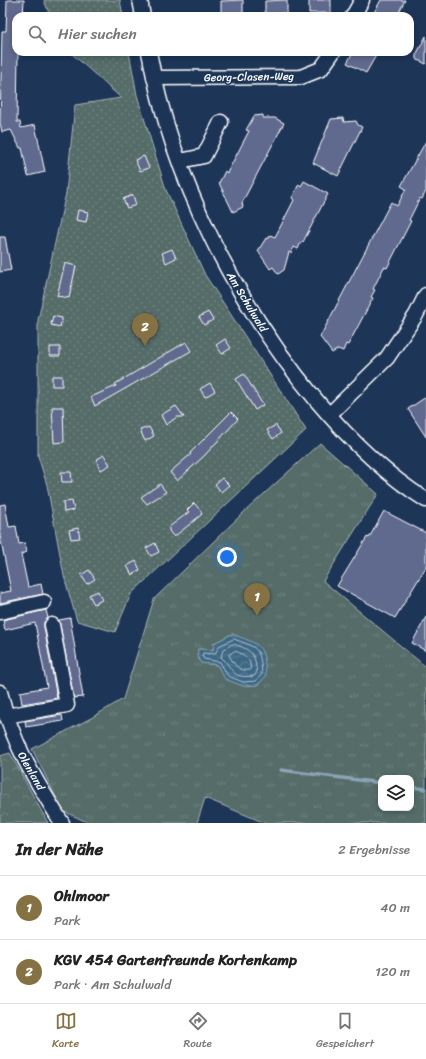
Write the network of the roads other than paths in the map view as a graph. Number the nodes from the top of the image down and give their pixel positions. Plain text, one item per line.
1 (140, 0) edge
2 (362, 0) edge
3 (142, 12) edge
4 (355, 12) edge
5 (150, 56) edge
6 (330, 56) edge
7 (154, 78) junction
8 (221, 122) dead end
9 (180, 161) junction
10 (426, 297) edge
11 (421, 318) edge
12 (329, 415) junction
13 (426, 500) edge
14 (44, 602) dead end
15 (0, 612) edge
16 (52, 625) dead end
17 (0, 692) edge
18 (6, 716) junction
19 (62, 823) edge

1 - 3 street
2 - 4 street
5 - 7 street, Am Schulwald
6 - 7 street, Georg-Clasen-Weg
7 - 9 street, Am Schulwald
8 - 9 street
9 - 12 street, Am Schulwald
10 - 11 street
11 - 12 street
12 - 13 street, Am Schulwald
14 - 15 street
16 - 18 street
17 - 18 street, Olenland
18 - 19 street, Olenland

